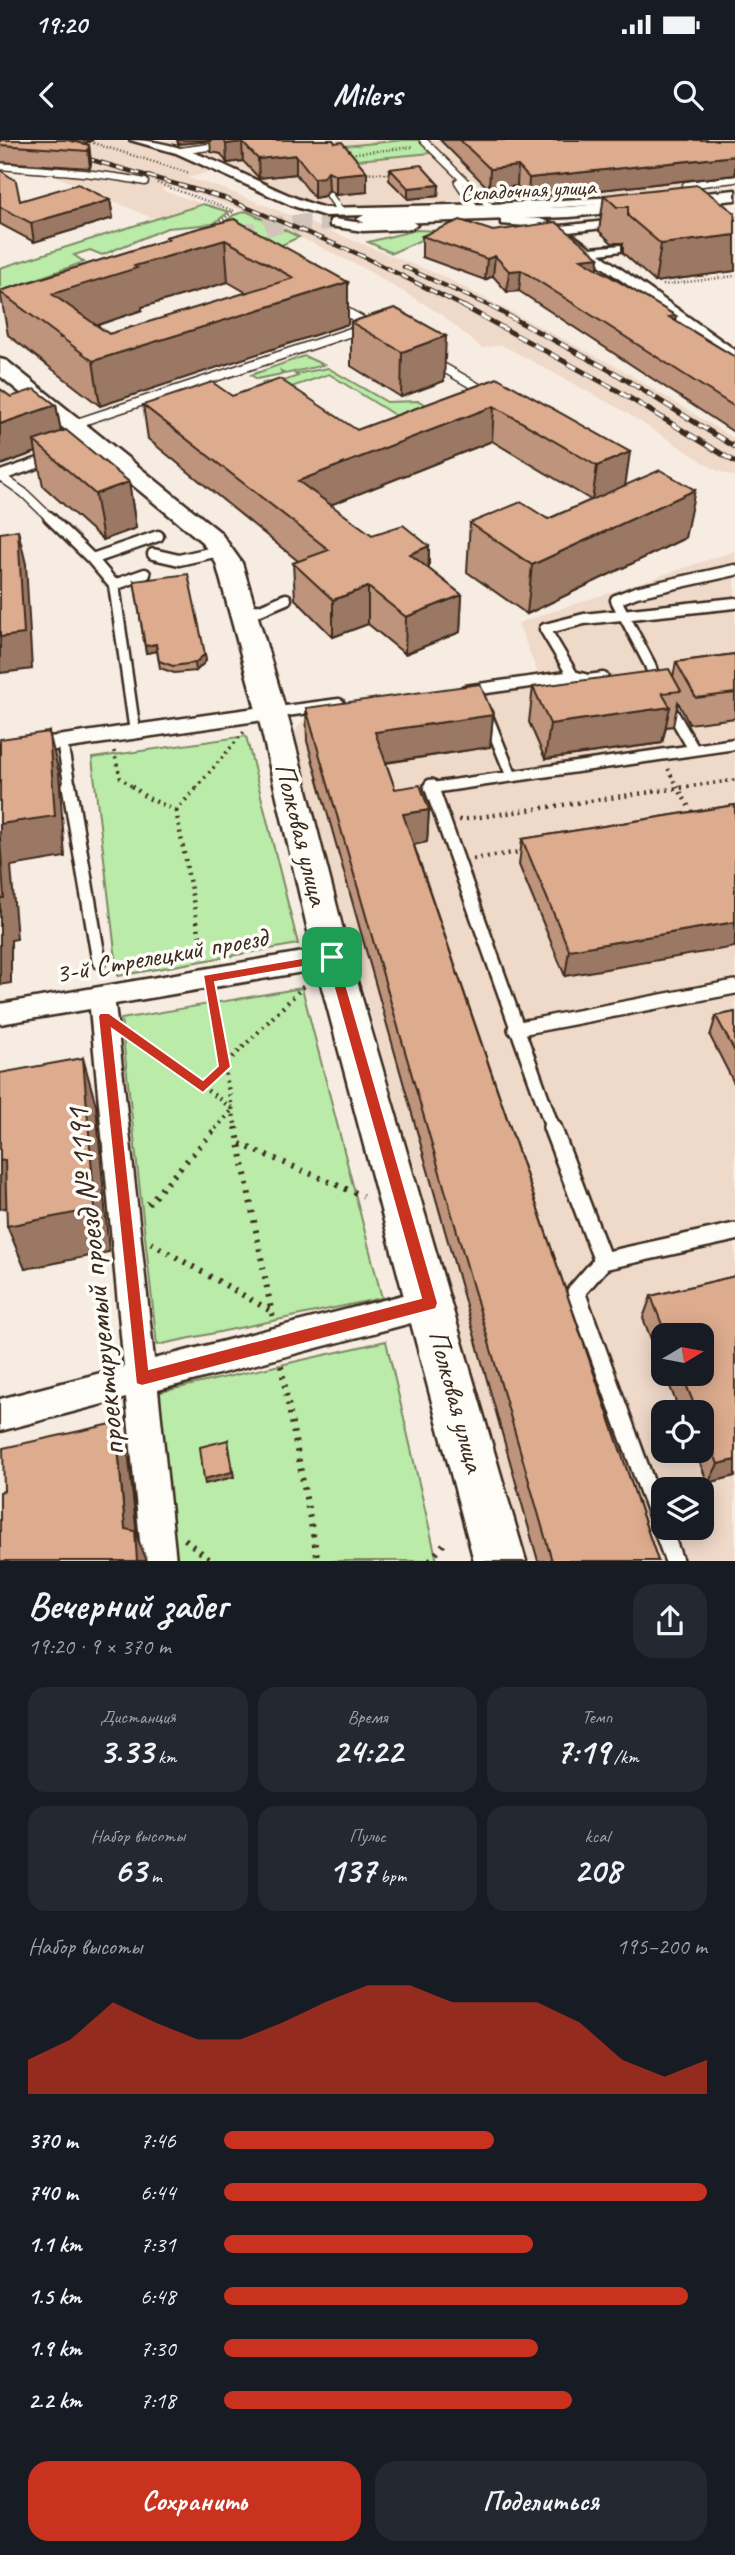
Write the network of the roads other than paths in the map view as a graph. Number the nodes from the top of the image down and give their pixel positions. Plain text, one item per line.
1 (135, 140) edge
2 (258, 140) edge
3 (423, 140) edge
4 (235, 142) edge
5 (180, 151) junction
6 (0, 166) edge
7 (96, 172) joint
8 (454, 172) junction
9 (84, 174) junction
10 (130, 178) joint
11 (735, 179) edge
12 (695, 193) junction
13 (735, 193) edge
14 (330, 196) dead end
15 (297, 204) junction
16 (492, 208) junction
17 (476, 209) junction
18 (735, 209) edge
19 (384, 210) junction
20 (721, 210) edge
21 (341, 212) junction
22 (649, 219) edge
23 (365, 223) junction
24 (558, 229) junction
25 (617, 248) dead end
26 (588, 252) junction
27 (325, 300) edge
28 (383, 321) edge
29 (370, 326) junction
30 (382, 332) edge
31 (417, 353) edge
32 (735, 358) edge
33 (3, 371) edge
34 (484, 391) edge
35 (74, 425) junction
36 (97, 442) junction
37 (0, 476) edge
38 (158, 536) dead end
39 (223, 551) junction
40 (153, 554) dead end
41 (92, 559) junction
42 (735, 569) edge
43 (145, 574) dead end
44 (114, 585) junction
45 (286, 599) dead end
46 (735, 603) edge
47 (243, 612) junction
48 (623, 615) junction
49 (666, 671) edge
50 (652, 673) junction
51 (640, 674) edge
52 (573, 676) junction
53 (614, 677) edge
54 (477, 690) junction
55 (450, 692) edge
56 (356, 702) edge
57 (259, 720) junction
58 (135, 732) junction
59 (62, 742) junction
60 (735, 744) edge
61 (694, 748) junction
62 (0, 751) edge
63 (511, 775) junction
64 (332, 957) junction
65 (99, 961) dead end
66 (735, 987) edge
67 (103, 1006) junction
68 (0, 1014) edge
69 (514, 1029) junction
70 (735, 1232) edge
71 (603, 1261) junction
72 (430, 1303) junction
73 (142, 1378) junction
74 (0, 1415) edge
75 (159, 1561) edge
76 (500, 1561) edge
77 (674, 1561) edge

1 - 5 street
2 - 4 lane
3 - 8 lane
4 - 5 lane
5 - 15 street
6 - 9 lane
7 - 9 lane
7 - 10 lane
8 - 16 lane
8 - 17 lane
9 - 10 lane
11 - 12 lane
12 - 13 street
12 - 16 street
13 - 23 street, Складочная улица
14 - 21 lane
15 - 21 street
15 - 23 street
16 - 17 street
17 - 19 street
18 - 20 street
19 - 21 street
19 - 23 street
22 - 24 street
23 - 24 street
24 - 26 street
25 - 26 street
26 - 32 street
27 - 29 lane
28 - 29 lane
29 - 30 lane
29 - 35 lane
31 - 34 lane
33 - 35 street, Полковая улица
35 - 36 street, Полковая улица
36 - 37 street
36 - 39 street, Полковая улица
37 - 41 lane
38 - 41 lane
39 - 40 lane
39 - 47 street, Полковая улица
41 - 44 lane
42 - 48 lane
43 - 44 lane
44 - 58 lane
45 - 47 lane
46 - 48 lane
47 - 57 street, Полковая улица
48 - 50 lane
48 - 52 lane
49 - 50 lane
50 - 51 lane
50 - 61 lane
52 - 53 lane
52 - 54 lane
54 - 55 lane
54 - 63 lane
56 - 57 lane
57 - 58 street
57 - 64 street, Полковая улица
58 - 59 street
59 - 62 street
59 - 65 lane
60 - 61 lane
61 - 63 lane
63 - 69 lane
64 - 67 street, 3-й Стрелецкий проезд
64 - 72 street, Полковая улица
66 - 69 lane
67 - 68 street, 3-й Стрелецкий проезд
67 - 73 street, проектируемый проезд № 1191
69 - 71 lane
70 - 71 lane
71 - 77 lane
72 - 73 street
72 - 76 street, Полковая улица
73 - 74 street
73 - 75 street, проектируемый проезд № 1191

